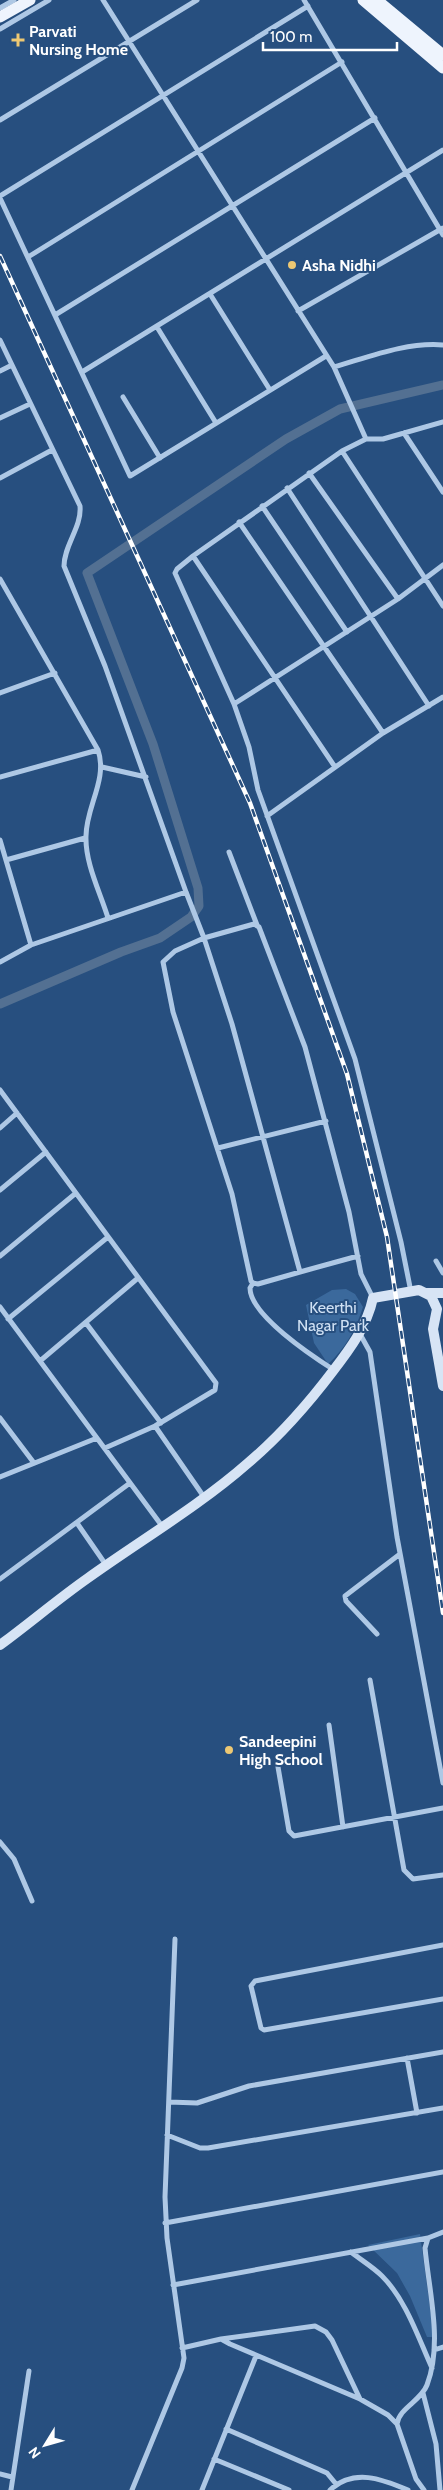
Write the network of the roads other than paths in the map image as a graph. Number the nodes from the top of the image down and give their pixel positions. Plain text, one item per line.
1 (14, 0) edge
2 (30, 0) edge
3 (49, 0) edge
4 (103, 0) edge
5 (197, 0) edge
6 (304, 0) edge
7 (363, 0) edge
8 (377, 0) edge
9 (308, 6) junction
10 (0, 8) edge
11 (0, 17) edge
12 (0, 29) edge
13 (130, 42) junction
14 (443, 56) edge
15 (342, 62) junction
16 (443, 68) edge
17 (164, 96) junction
18 (375, 118) junction
19 (0, 120) edge
20 (443, 150) edge
21 (198, 152) junction
22 (407, 173) junction
23 (0, 197) edge
24 (231, 206) junction
25 (442, 231) edge
26 (28, 257) junction
27 (266, 260) junction
28 (210, 294) junction
29 (298, 311) junction
30 (55, 315) junction
31 (157, 326) junction
32 (0, 340) edge
33 (443, 345) edge
34 (326, 356) junction
35 (12, 365) junction
36 (334, 368) junction
37 (0, 371) edge
38 (82, 372) junction
39 (270, 390) junction
40 (123, 397) dead end
41 (30, 404) junction
42 (0, 418) edge
43 (443, 422) edge
44 (216, 423) junction
45 (404, 433) junction
46 (366, 439) junction
47 (52, 450) junction
48 (342, 451) junction
49 (160, 458) junction
50 (309, 472) junction
51 (0, 478) edge
52 (287, 488) junction
53 (443, 492) edge
54 (262, 506) junction
55 (239, 522) junction
56 (193, 556) junction
57 (443, 565) edge
58 (424, 578) junction
59 (0, 579) edge
60 (398, 599) junction
61 (443, 606) edge
62 (372, 616) junction
63 (347, 632) junction
64 (325, 646) junction
65 (55, 672) junction
66 (275, 677) junction
67 (0, 693) edge
68 (443, 697) edge
69 (234, 704) junction
70 (429, 706) junction
71 (383, 733) junction
72 (98, 750) junction
73 (102, 767) junction
74 (335, 767) junction
75 (0, 777) edge
76 (146, 777) junction
77 (267, 816) junction
78 (86, 838) junction
79 (0, 840) edge
80 (229, 852) dead end
81 (6, 860) junction
82 (186, 892) junction
83 (108, 918) junction
84 (257, 924) junction
85 (204, 938) junction
86 (31, 944) junction
87 (0, 962) edge
88 (0, 1090) edge
89 (17, 1113) junction
90 (326, 1121) junction
91 (0, 1128) edge
92 (264, 1136) junction
93 (218, 1148) junction
94 (46, 1152) junction
95 (0, 1190) edge
96 (76, 1193) junction
97 (108, 1237) junction
98 (0, 1256) edge
99 (358, 1256) junction
100 (436, 1261) dead end
101 (300, 1272) junction
102 (443, 1273) edge
103 (138, 1278) junction
104 (253, 1283) junction
105 (411, 1292) junction
106 (443, 1293) edge
107 (426, 1294) junction
108 (373, 1298) junction
109 (0, 1307) edge
110 (8, 1319) junction
111 (86, 1323) junction
112 (360, 1334) junction
113 (40, 1361) junction
114 (441, 1365) edge
115 (334, 1370) junction
116 (443, 1386) edge
117 (0, 1418) edge
118 (161, 1423) junction
119 (155, 1426) junction
120 (97, 1438) junction
121 (104, 1448) junction
122 (34, 1463) junction
123 (0, 1476) edge
124 (130, 1483) junction
125 (204, 1497) junction
126 (77, 1523) junction
127 (162, 1526) junction
128 (400, 1554) junction
129 (106, 1565) junction
130 (0, 1580) edge
131 (377, 1634) dead end
132 (0, 1644) edge
133 (370, 1680) dead end
134 (329, 1725) dead end
135 (278, 1767) dead end
136 (443, 1783) edge
137 (443, 1808) edge
138 (394, 1817) junction
139 (343, 1827) junction
140 (0, 1842) edge
141 (443, 1875) edge
142 (32, 1901) dead end
143 (175, 1939) dead end
144 (443, 1945) edge
145 (443, 1999) edge
146 (443, 2052) edge
147 (407, 2058) junction
148 (169, 2102) junction
149 (443, 2108) edge
150 (417, 2112) junction
151 (167, 2136) junction
152 (443, 2172) edge
153 (165, 2222) junction
154 (443, 2232) edge
155 (428, 2238) junction
156 (351, 2252) junction
157 (173, 2285) junction
158 (221, 2339) junction
159 (443, 2347) edge
160 (182, 2348) junction
161 (434, 2350) junction
162 (256, 2356) junction
163 (432, 2369) junction
164 (30, 2370) dead end
165 (423, 2393) junction
166 (360, 2399) junction
167 (397, 2424) junction
168 (226, 2429) junction
169 (214, 2459) junction
170 (0, 2474) edge
171 (12, 2476) junction
172 (336, 2484) junction
173 (11, 2490) edge
174 (132, 2490) edge
175 (202, 2490) edge
176 (289, 2490) edge
177 (330, 2490) edge
178 (408, 2490) edge
179 (424, 2490) edge
180 (440, 2490) edge

1 - 10 street
2 - 11 main road
3 - 12 street
4 - 13 street
5 - 13 street
6 - 9 street
7 - 16 main road
8 - 14 main road
9 - 15 street
9 - 17 street
13 - 17 street
13 - 19 street
15 - 18 street
15 - 21 street
17 - 21 street
17 - 23 street
18 - 22 street
18 - 24 street
20 - 22 street
21 - 24 street
21 - 26 street
22 - 25 street
22 - 27 street
23 - 26 street
24 - 27 street
24 - 30 street
25 - 29 street
26 - 30 street
27 - 28 street
27 - 29 street
28 - 31 street
28 - 39 street
29 - 34 street
30 - 38 street
31 - 38 street
31 - 44 street
32 - 35 street
33 - 36 street
34 - 36 street
34 - 39 street
35 - 37 street
35 - 41 street
36 - 46 street
38 - 49 street
39 - 44 street
40 - 49 street
41 - 42 street
41 - 47 street
43 - 45 street
44 - 49 street
45 - 46 street
45 - 53 street
46 - 48 street
47 - 51 street
47 - 76 street
48 - 50 street
48 - 58 street
50 - 52 street
50 - 60 street
52 - 54 street
52 - 62 street
54 - 55 street
54 - 63 street
55 - 56 street
55 - 64 street
56 - 66 street
56 - 69 street
57 - 58 street
58 - 60 street
58 - 61 street
59 - 65 street
60 - 62 street
62 - 63 street
62 - 70 street
63 - 64 street
64 - 66 street
64 - 71 street
65 - 67 street
65 - 72 street
66 - 69 street
66 - 74 street
68 - 70 street
69 - 77 street
70 - 71 street
71 - 74 street
72 - 73 street
72 - 75 street
73 - 76 street
73 - 78 street
74 - 77 street
76 - 82 street
77 - 105 street
78 - 81 street
78 - 83 street
79 - 81 street
80 - 84 street
81 - 86 street
82 - 83 street
82 - 85 street
83 - 86 street
84 - 85 street
84 - 90 street
85 - 92 street
85 - 93 street
86 - 87 street
88 - 89 street
89 - 91 street
89 - 94 street
90 - 92 street
90 - 99 street
92 - 93 street
92 - 101 street
93 - 104 street
94 - 95 street
94 - 96 street
96 - 97 street
96 - 98 street
97 - 103 street
97 - 110 street
99 - 101 street
99 - 108 street
100 - 102 street
101 - 104 street
103 - 111 street
103 - 118 street
104 - 115 street
105 - 107 street
105 - 108 street
106 - 107 street
107 - 114 street
108 - 112 street
109 - 110 street
110 - 113 street
111 - 113 street
111 - 118 street
112 - 115 street
112 - 128 street
113 - 120 street
114 - 116 street
115 - 125 street
117 - 122 street
118 - 119 street
119 - 121 street
119 - 125 street
120 - 121 street
120 - 122 street
121 - 124 street
122 - 123 street
124 - 126 street
124 - 127 street
125 - 127 street
126 - 129 street
126 - 130 street
127 - 129 street
128 - 131 street
128 - 136 street
129 - 132 street
133 - 138 street
134 - 139 street
135 - 139 street
137 - 138 street
138 - 139 street
138 - 141 street
140 - 142 street
143 - 148 street
144 - 145 street
146 - 147 street
147 - 148 street
147 - 150 street
148 - 151 street
149 - 150 street
150 - 151 street
151 - 153 street
152 - 153 street
153 - 157 street
154 - 155 street
155 - 156 street
155 - 161 street
156 - 157 street
156 - 163 street
157 - 160 street
158 - 160 street
158 - 162 street
158 - 166 street
159 - 161 street
160 - 174 street
161 - 163 street
162 - 166 street
162 - 168 street
163 - 165 street
164 - 171 street
165 - 167 street
165 - 180 street
166 - 167 street
167 - 179 street
168 - 169 street
168 - 172 street
169 - 175 street
169 - 176 street
170 - 171 street
171 - 173 street
172 - 177 street
172 - 178 street

